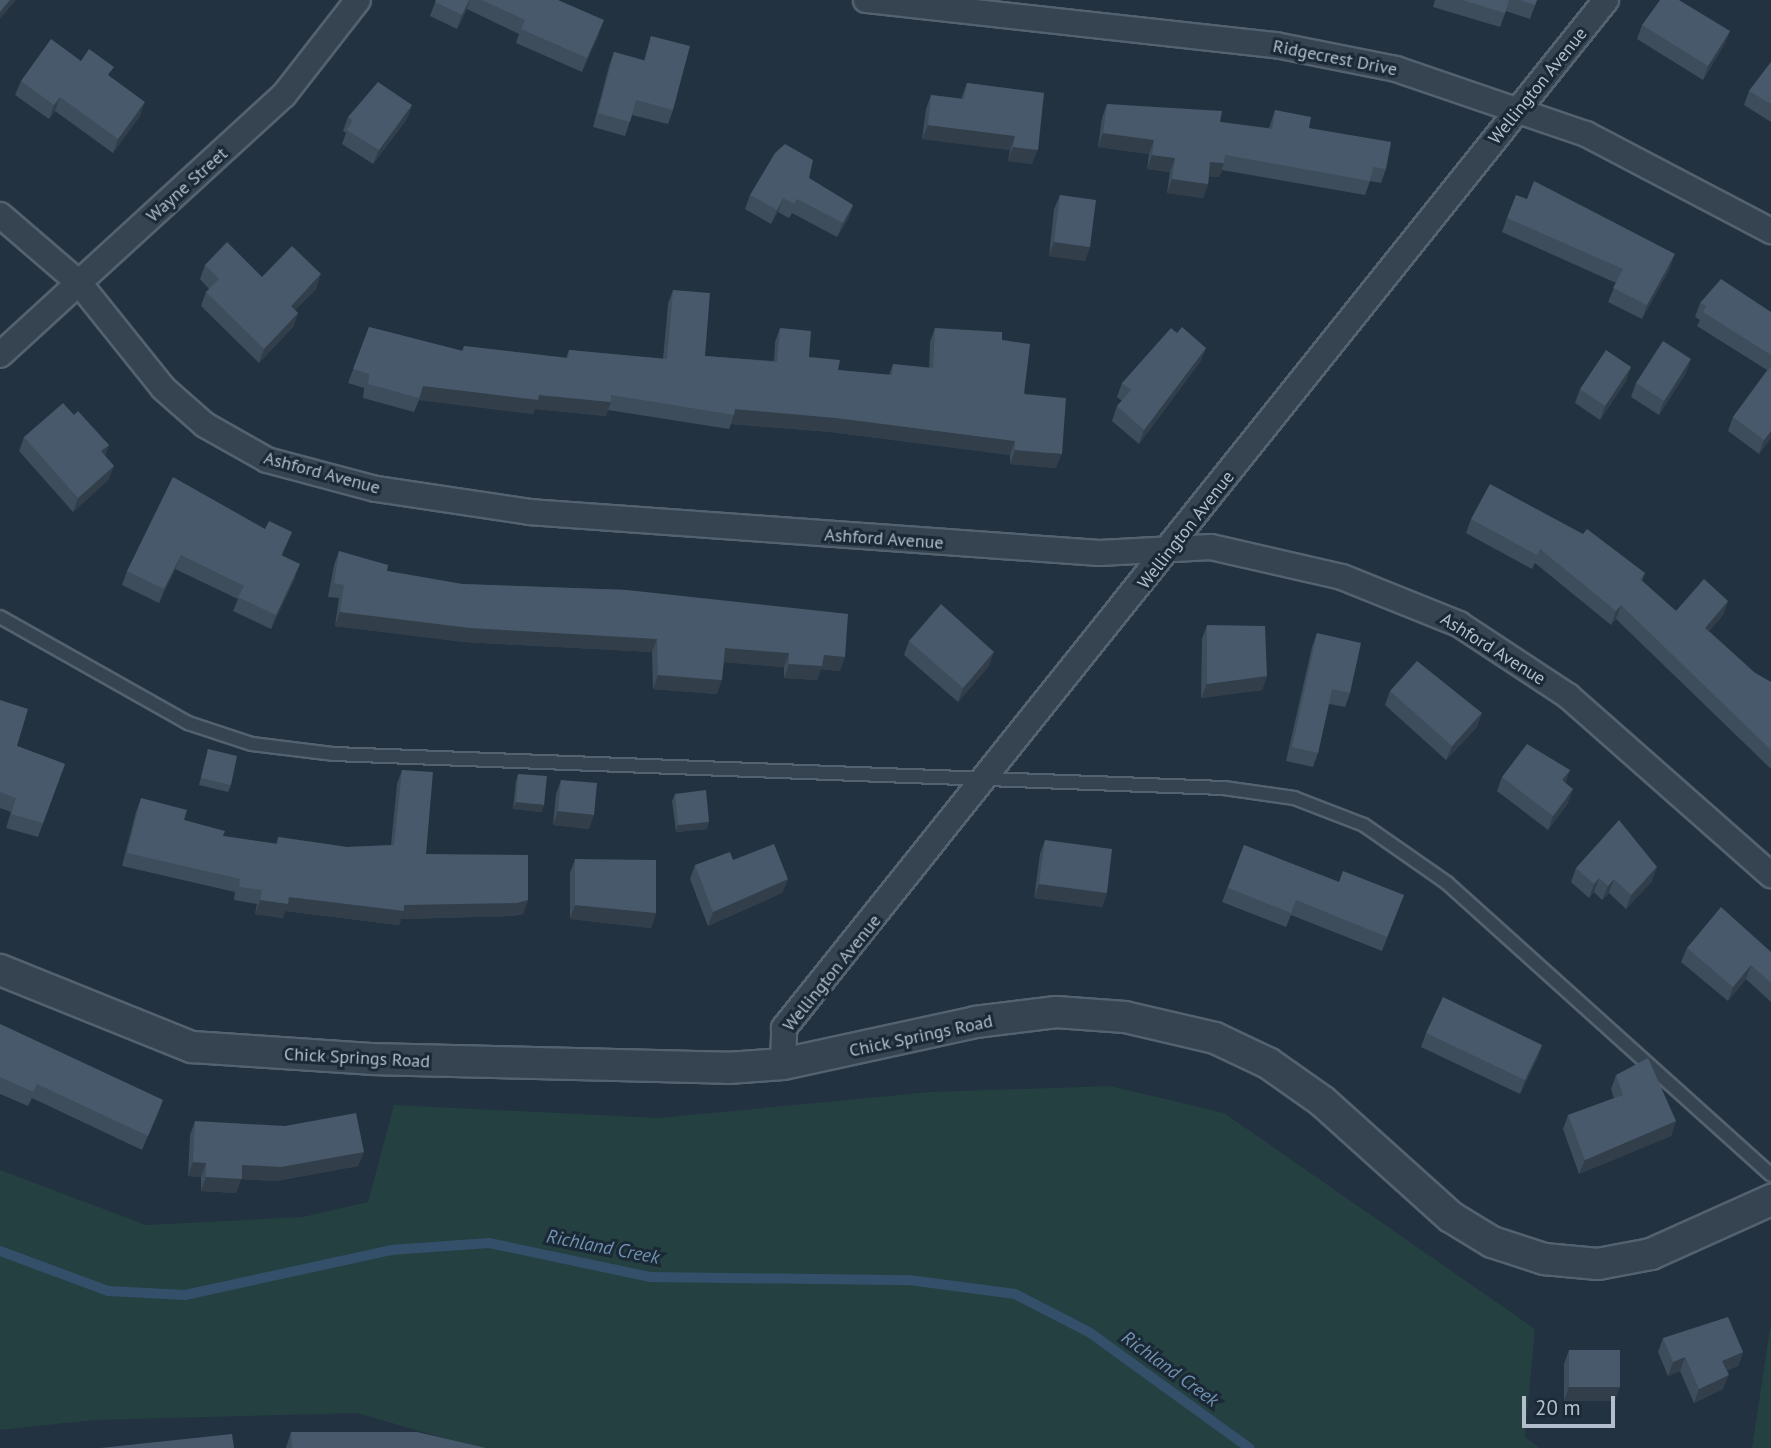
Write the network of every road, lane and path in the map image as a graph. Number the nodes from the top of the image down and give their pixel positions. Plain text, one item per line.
1 (358, 0) edge
2 (866, 0) edge
3 (1606, 0) edge
4 (1518, 109) junction
5 (0, 215) edge
6 (1771, 230) edge
7 (79, 283) junction
8 (0, 355) edge
9 (1172, 548) junction
10 (0, 617) edge
11 (980, 781) junction
12 (1771, 875) edge
13 (0, 970) edge
14 (783, 1064) junction
15 (1771, 1175) edge
16 (1771, 1200) edge

1 - 7 street, Wayne Street
2 - 4 street, Ridgecrest Drive
3 - 4 street, Wellington Avenue
4 - 6 street, Ridgecrest Drive
4 - 9 street, Wellington Avenue
5 - 7 street, Ashford Avenue
7 - 8 street, Wayne Street
7 - 9 street, Ashford Avenue
9 - 11 street, Wellington Avenue
9 - 12 street, Ashford Avenue
10 - 11 lane
11 - 14 street, Wellington Avenue
11 - 15 lane
13 - 14 street, Chick Springs Road
14 - 16 street, Chick Springs Road

